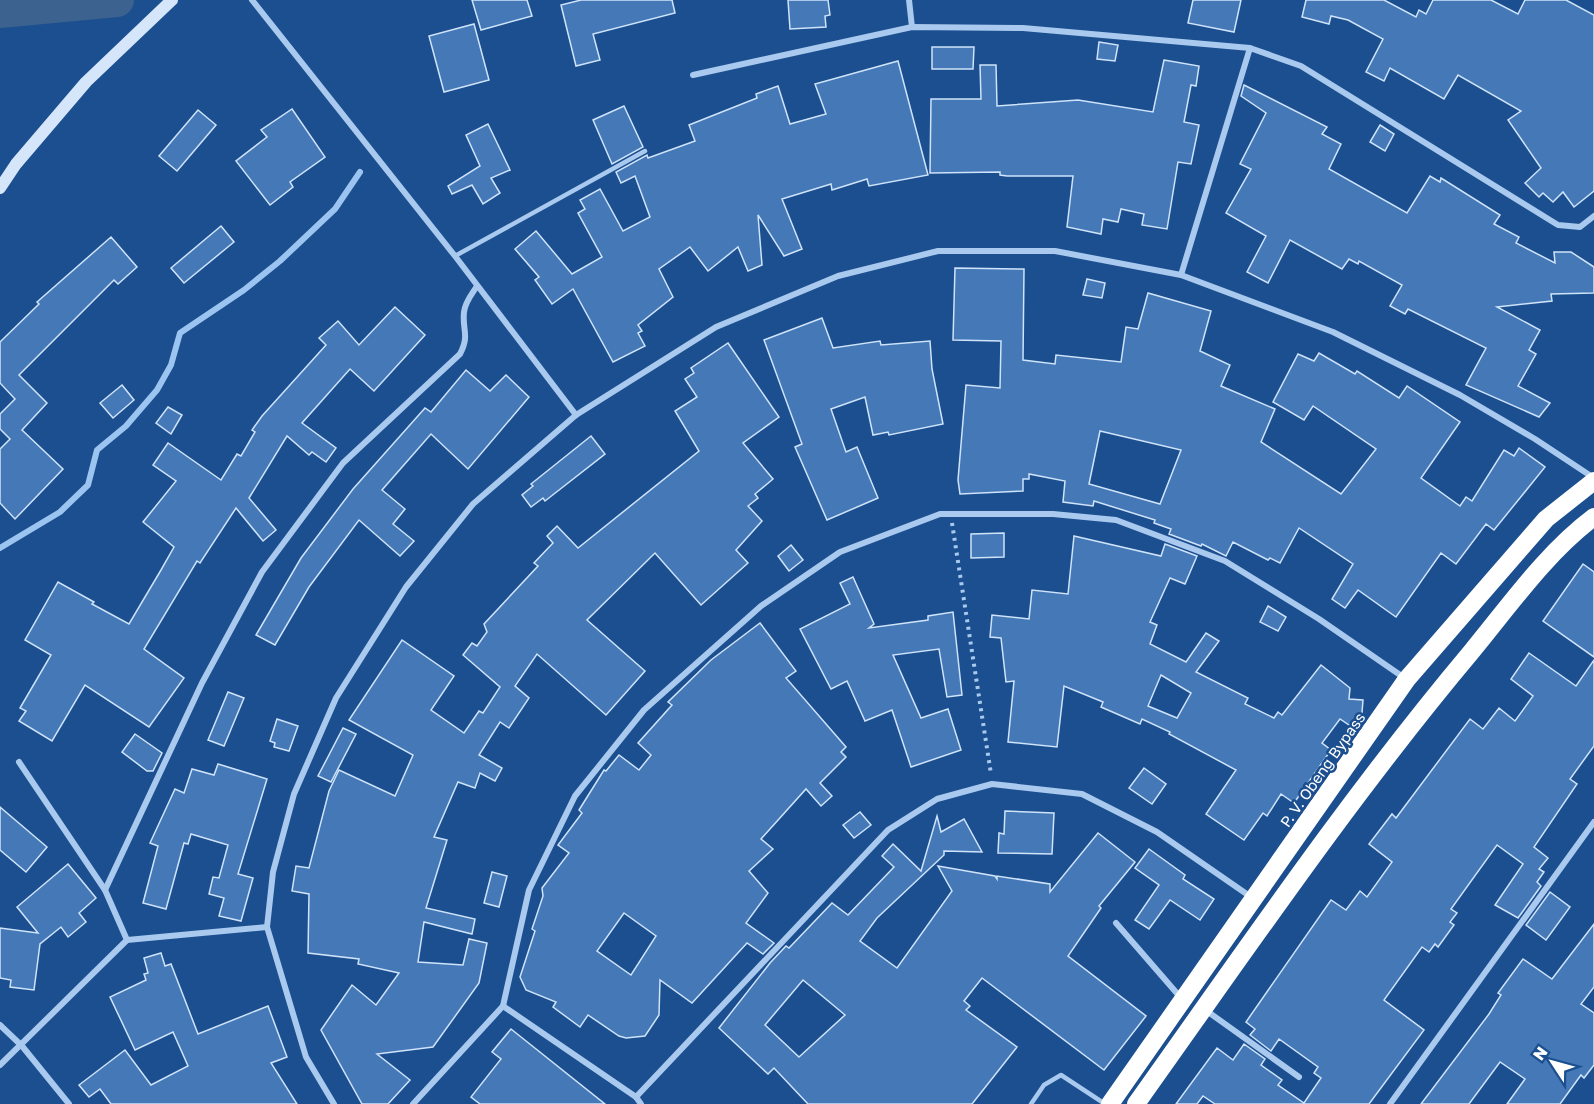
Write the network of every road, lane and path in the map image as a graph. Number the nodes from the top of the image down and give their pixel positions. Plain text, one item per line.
1 (172, 0) edge
2 (252, 0) edge
3 (909, 0) edge
4 (912, 27) junction
5 (1250, 48) junction
6 (693, 75) dead end
7 (645, 151) dead end
8 (0, 188) edge
9 (1594, 216) edge
10 (455, 256) junction
11 (1181, 274) junction
12 (477, 286) junction
13 (576, 415) junction
14 (1594, 479) edge
15 (950, 514) junction
16 (1594, 517) edge
17 (1407, 679) junction
18 (19, 762) dead end
19 (992, 784) junction
20 (1594, 822) edge
21 (105, 890) junction
22 (1255, 900) junction
23 (1116, 923) dead end
24 (267, 927) junction
25 (127, 940) junction
26 (1183, 1001) junction
27 (503, 1006) junction
28 (1204, 1009) junction
29 (0, 1025) edge
30 (22, 1046) junction
31 (0, 1065) edge
32 (1299, 1077) dead end
33 (636, 1097) junction
34 (69, 1104) edge
35 (334, 1104) edge
36 (413, 1104) edge
37 (641, 1104) edge
38 (1031, 1104) edge
39 (1105, 1104) edge
40 (1110, 1104) edge
41 (1136, 1104) edge
42 (1390, 1104) edge

1 - 8 street
2 - 10 street
3 - 4 street
4 - 5 street
4 - 6 street
5 - 9 street
5 - 11 street
7 - 10 lane
10 - 12 street
11 - 13 street
11 - 14 street
12 - 13 street
12 - 21 street
13 - 24 street
14 - 17 highway, P. V. Obeng Bypass
15 - 17 street
15 - 19 path
15 - 27 street
16 - 28 highway
17 - 22 highway, P. V. Obeng Bypass
18 - 21 street
19 - 22 street
19 - 33 street
20 - 42 street
21 - 25 street
22 - 26 highway, P. V. Obeng Bypass
23 - 26 street
24 - 25 street
24 - 35 street
25 - 30 street
26 - 40 highway, P. V. Obeng Bypass
27 - 33 street
27 - 36 street
28 - 32 street
28 - 41 highway
29 - 30 street
30 - 31 street
30 - 34 street
33 - 37 street
38 - 39 lane

